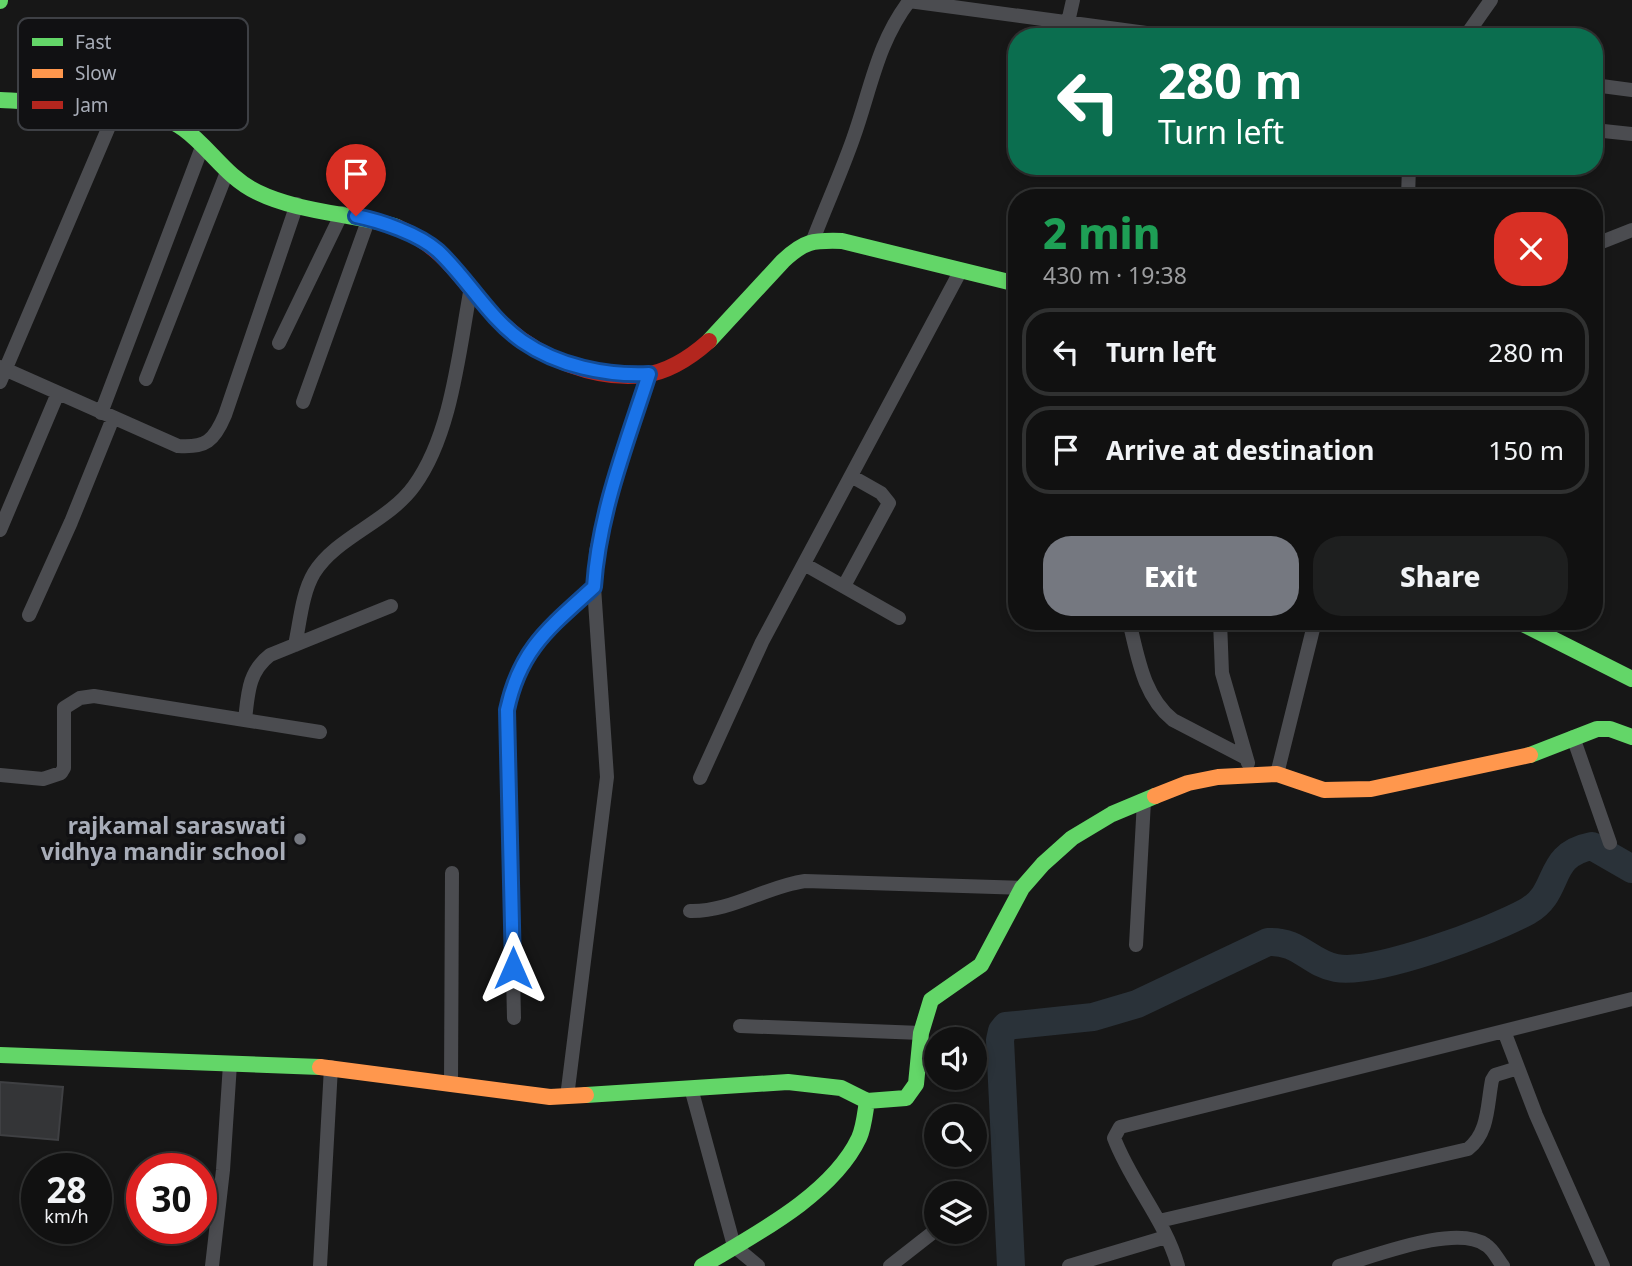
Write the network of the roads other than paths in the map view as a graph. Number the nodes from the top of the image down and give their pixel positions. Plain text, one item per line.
1 (1073, 0) edge
2 (1491, 0) edge
3 (910, 1) edge
4 (1068, 22) junction
5 (1111, 28) edge
6 (1471, 28) edge
7 (1603, 86) edge
8 (1632, 90) edge
9 (0, 100) edge
10 (18, 102) edge
11 (107, 130) edge
12 (185, 130) edge
13 (1603, 131) edge
14 (1632, 134) edge
15 (202, 146) junction
16 (227, 172) junction
17 (297, 204) junction
18 (342, 213) junction
19 (369, 218) junction
20 (1632, 230) edge
21 (813, 240) junction
22 (1603, 241) edge
23 (961, 271) junction
24 (1008, 282) edge
25 (471, 288) junction
26 (279, 343) dead end
27 (2, 373) edge
28 (649, 374) junction
29 (146, 379) dead end
30 (58, 393) junction
31 (303, 402) dead end
32 (107, 415) junction
33 (851, 476) junction
34 (0, 530) edge
35 (804, 564) junction
36 (844, 586) junction
37 (594, 587) junction
38 (391, 607) dead end
39 (29, 615) dead end
40 (899, 618) dead end
41 (1131, 630) edge
42 (1220, 630) edge
43 (1313, 630) edge
44 (1535, 630) edge
45 (295, 645) junction
46 (1632, 679) edge
47 (245, 720) junction
48 (320, 732) dead end
49 (1573, 737) junction
50 (1632, 737) edge
51 (1246, 758) junction
52 (1277, 774) junction
53 (0, 775) edge
54 (1251, 775) junction
55 (699, 778) dead end
56 (1144, 801) junction
57 (1610, 843) dead end
58 (452, 873) dead end
59 (1022, 888) junction
60 (690, 911) dead end
61 (1136, 945) dead end
62 (1632, 999) edge
63 (514, 1018) dead end
64 (740, 1026) dead end
65 (1504, 1031) junction
66 (921, 1033) junction
67 (0, 1055) edge
68 (230, 1064) junction
69 (331, 1067) junction
70 (1518, 1068) junction
71 (452, 1084) junction
72 (691, 1088) junction
73 (567, 1097) junction
74 (867, 1101) junction
75 (1159, 1221) junction
76 (1166, 1237) junction
77 (924, 1239) edge
78 (734, 1246) junction
79 (212, 1266) edge
80 (320, 1266) edge
81 (702, 1266) edge
82 (758, 1266) edge
83 (890, 1266) edge
84 (1069, 1266) edge
85 (1178, 1266) edge
86 (1339, 1266) edge
87 (1503, 1266) edge
88 (1603, 1266) edge

1 - 4 street
2 - 6 street
3 - 4 street
3 - 21 street
4 - 5 street
7 - 8 street
9 - 10 street
11 - 27 street
12 - 15 street
13 - 14 street
15 - 16 street
15 - 32 street
16 - 17 street
16 - 29 street
17 - 18 street
17 - 32 street
18 - 19 street
18 - 26 street
19 - 25 street
19 - 31 street
20 - 22 street
21 - 23 street
21 - 28 street
23 - 24 street
23 - 33 street
25 - 28 street
25 - 45 street
27 - 30 street
28 - 37 street
30 - 32 street
30 - 34 street
32 - 39 street
33 - 35 street
33 - 36 street
35 - 36 street
35 - 55 street
36 - 40 street
37 - 63 street
37 - 73 street
38 - 45 street
41 - 51 street
42 - 51 street
43 - 52 street
44 - 46 street
45 - 47 street
47 - 48 street
47 - 53 street
49 - 50 street
49 - 52 street
49 - 57 street
51 - 54 street
52 - 54 street
54 - 56 street
56 - 59 street
56 - 61 street
58 - 71 street
59 - 60 street
59 - 66 street
62 - 65 street
64 - 66 street
65 - 70 street
65 - 75 street
66 - 74 street
67 - 68 street
68 - 69 street
68 - 79 street
69 - 71 street
69 - 80 street
70 - 75 street
70 - 88 street
71 - 73 street
72 - 73 street
72 - 74 street
72 - 78 street
74 - 78 street
75 - 76 street
76 - 84 street
76 - 85 street
77 - 83 street
78 - 81 street
78 - 82 street
86 - 87 street

